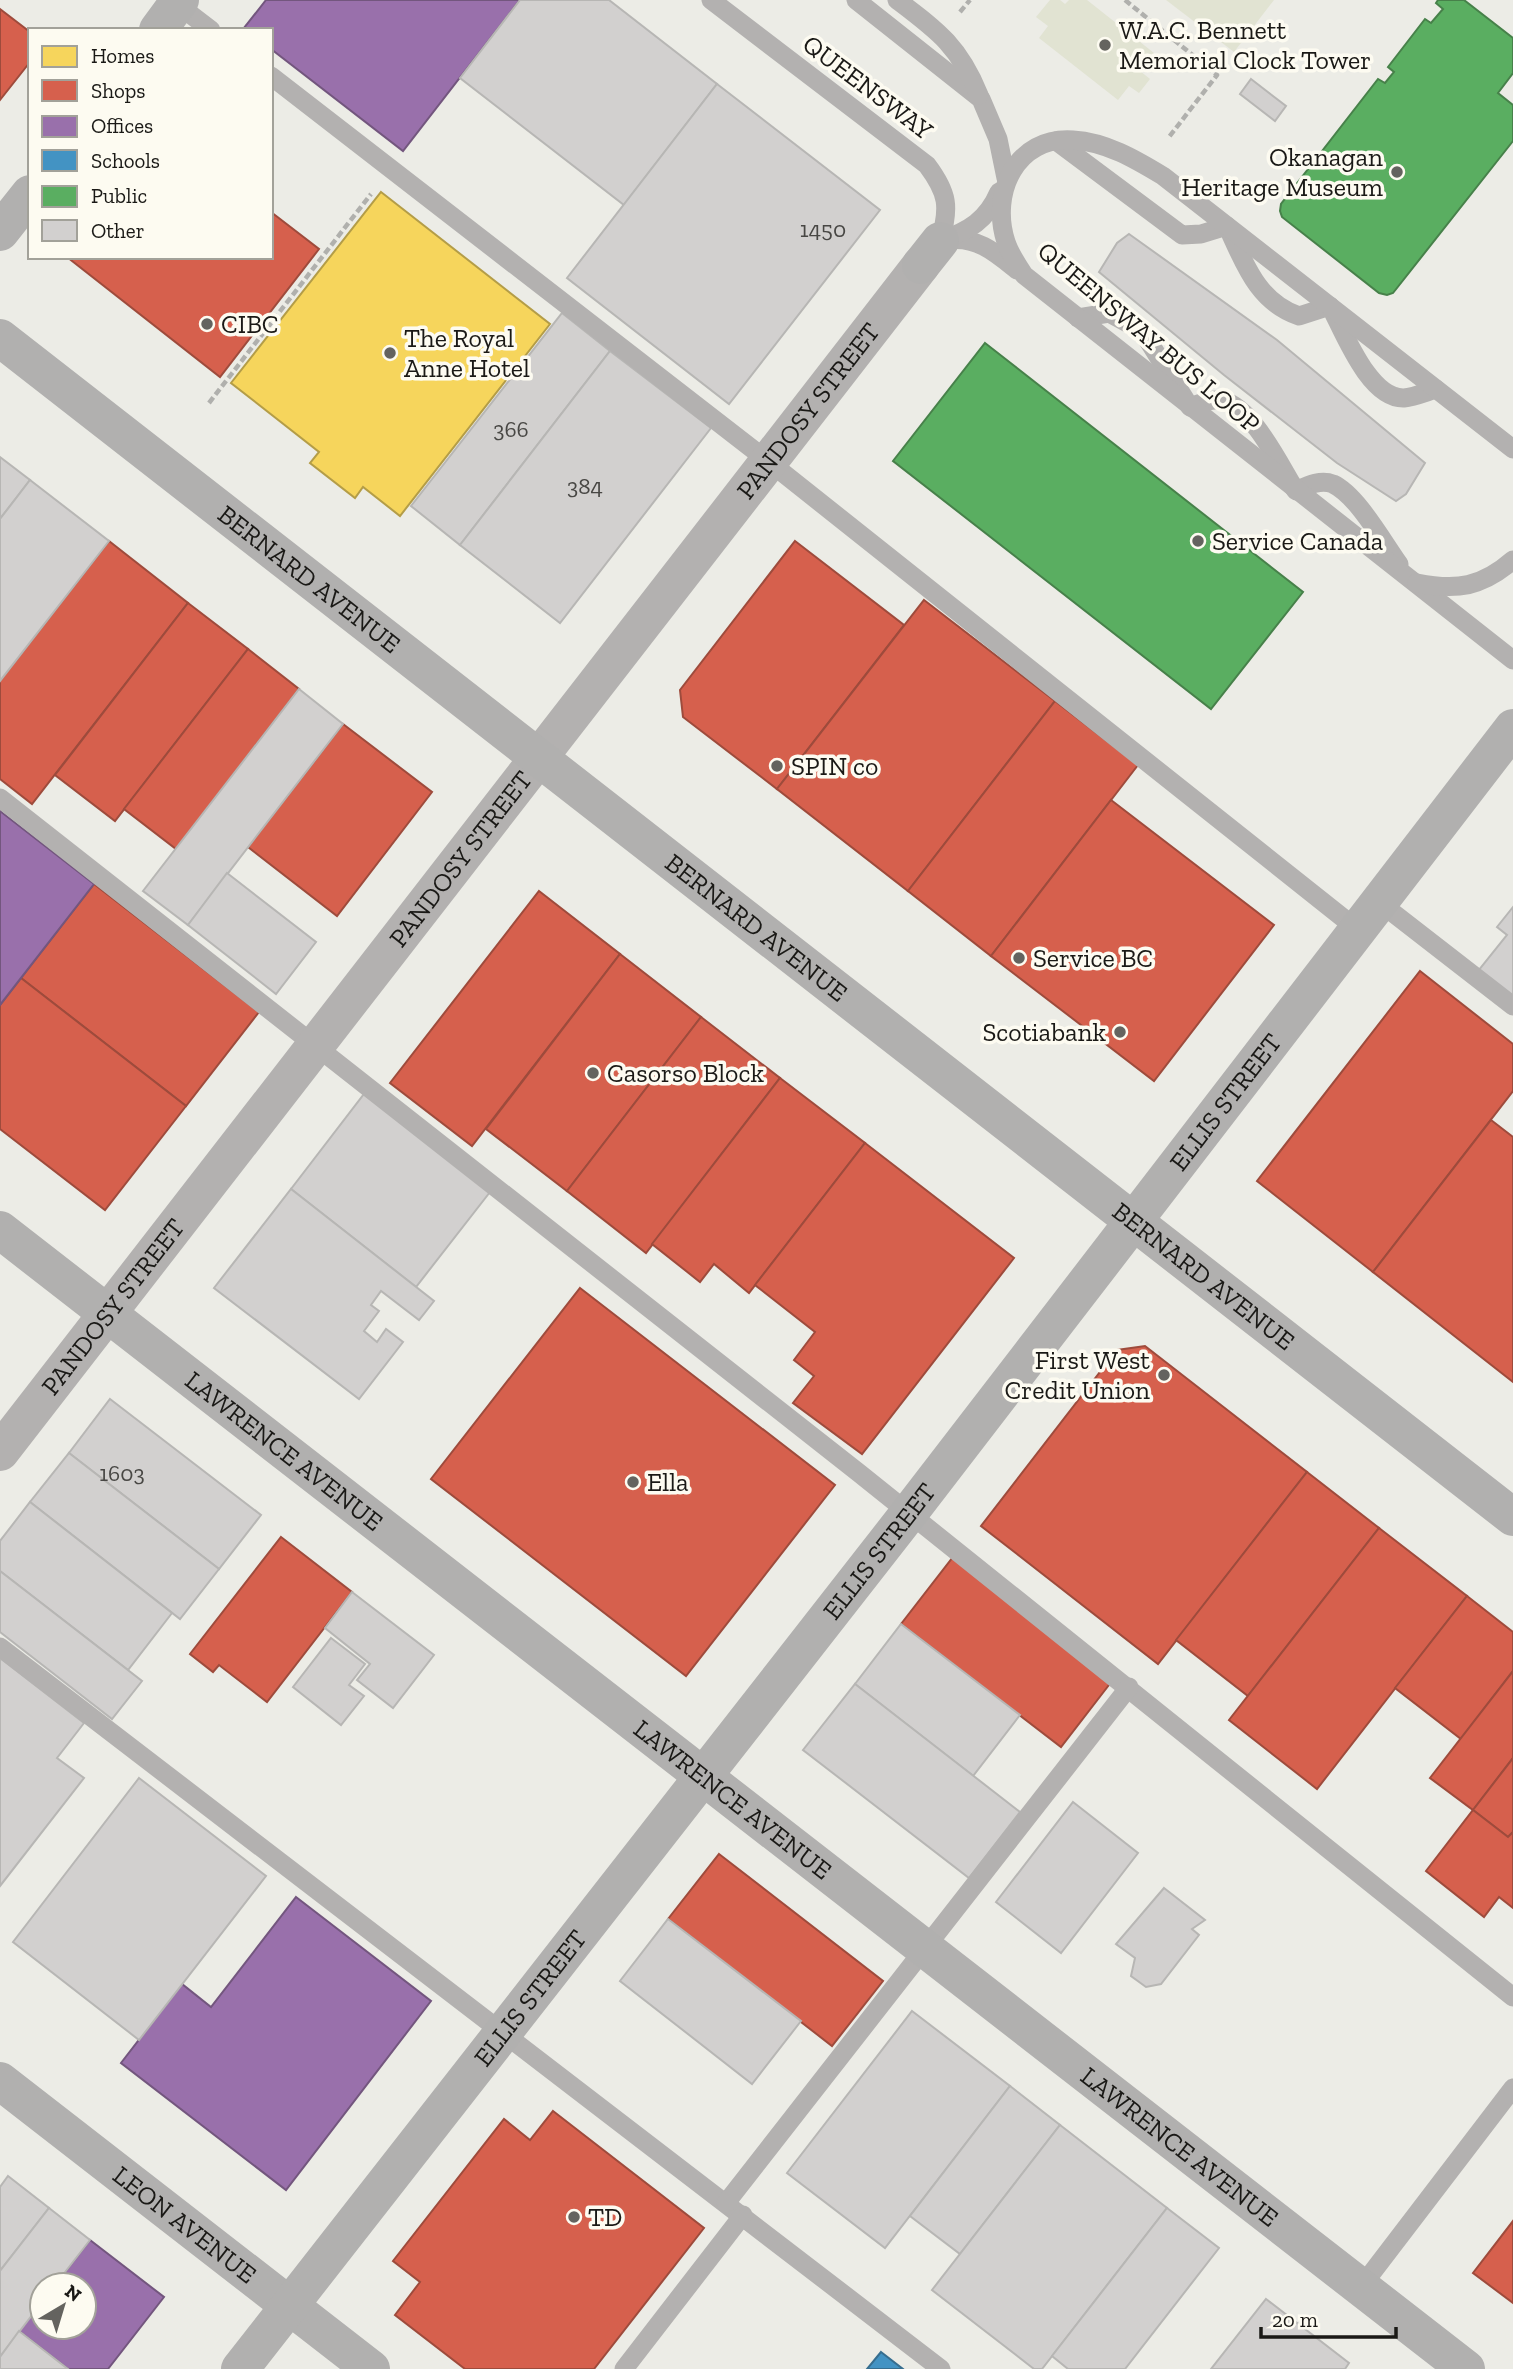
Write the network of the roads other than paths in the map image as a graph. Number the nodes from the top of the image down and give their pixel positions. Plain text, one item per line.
1 (711, 0) edge
2 (856, 0) edge
3 (897, 0) edge
4 (174, 7) edge
5 (208, 28) edge
6 (273, 78) edge
7 (981, 99) junction
8 (1056, 141) junction
9 (1006, 178) junction
10 (28, 197) edge
11 (1227, 226) junction
12 (0, 232) edge
13 (930, 253) junction
14 (1024, 275) junction
15 (1330, 306) junction
16 (1078, 318) junction
17 (0, 338) edge
18 (1436, 389) junction
19 (1191, 407) junction
20 (1513, 449) edge
21 (768, 461) junction
22 (1296, 491) junction
23 (1513, 560) edge
24 (1412, 582) junction
25 (1513, 660) edge
26 (1513, 728) edge
27 (539, 758) junction
28 (0, 798) edge
29 (1368, 916) junction
30 (1513, 1006) edge
31 (316, 1045) junction
32 (1132, 1221) junction
33 (0, 1230) edge
34 (108, 1313) junction
35 (0, 1452) edge
36 (909, 1513) junction
37 (1513, 1517) edge
38 (0, 1647) edge
39 (1129, 1688) junction
40 (703, 1776) junction
41 (925, 1949) junction
42 (1513, 1997) edge
43 (503, 2033) junction
44 (0, 2081) edge
45 (1513, 2088) edge
46 (726, 2203) junction
47 (743, 2216) junction
48 (1361, 2287) junction
49 (288, 2306) junction
50 (240, 2369) edge
51 (371, 2369) edge
52 (624, 2369) edge
53 (941, 2369) edge
54 (1466, 2369) edge

1 - 13 lane, QUEENSWAY
2 - 7 lane
3 - 7 lane
4 - 5 lane
6 - 21 lane
7 - 9 lane
8 - 9 lane
8 - 11 lane
8 - 11 lane
9 - 13 lane
9 - 14 lane, QUEENSWAY BUS LOOP
10 - 12 street
11 - 15 lane
11 - 15 lane
13 - 14 lane
13 - 21 street, PANDOSY STREET
14 - 16 lane, QUEENSWAY BUS LOOP
15 - 18 lane
15 - 18 lane
16 - 19 lane, QUEENSWAY BUS LOOP
16 - 19 lane
17 - 27 street, BERNARD AVENUE
18 - 20 lane
19 - 22 lane, QUEENSWAY BUS LOOP
19 - 22 lane
21 - 27 street, PANDOSY STREET
21 - 29 lane
22 - 24 lane, QUEENSWAY BUS LOOP
22 - 24 lane
23 - 24 lane, QUEENSWAY BUS LOOP
24 - 25 lane, QUEENSWAY BUS LOOP
26 - 29 street, ELLIS STREET
27 - 31 street, PANDOSY STREET
27 - 32 street, BERNARD AVENUE
28 - 31 lane
29 - 30 lane
29 - 32 street, ELLIS STREET
31 - 34 street, PANDOSY STREET
31 - 36 lane
32 - 36 street, ELLIS STREET
32 - 37 street, BERNARD AVENUE
33 - 34 street, LAWRENCE AVENUE
34 - 35 street, PANDOSY STREET
34 - 40 street, LAWRENCE AVENUE
36 - 39 lane
36 - 40 street, ELLIS STREET
38 - 43 lane
39 - 41 lane
39 - 42 lane
40 - 41 street, LAWRENCE AVENUE
40 - 43 street, ELLIS STREET
41 - 46 lane
41 - 48 street, LAWRENCE AVENUE
43 - 46 lane
43 - 49 street, ELLIS STREET
44 - 49 street, LEON AVENUE
45 - 48 lane
46 - 47 lane
47 - 52 lane
47 - 53 lane
48 - 54 street, LAWRENCE AVENUE
49 - 50 street, ELLIS STREET
49 - 51 street, LEON AVENUE

